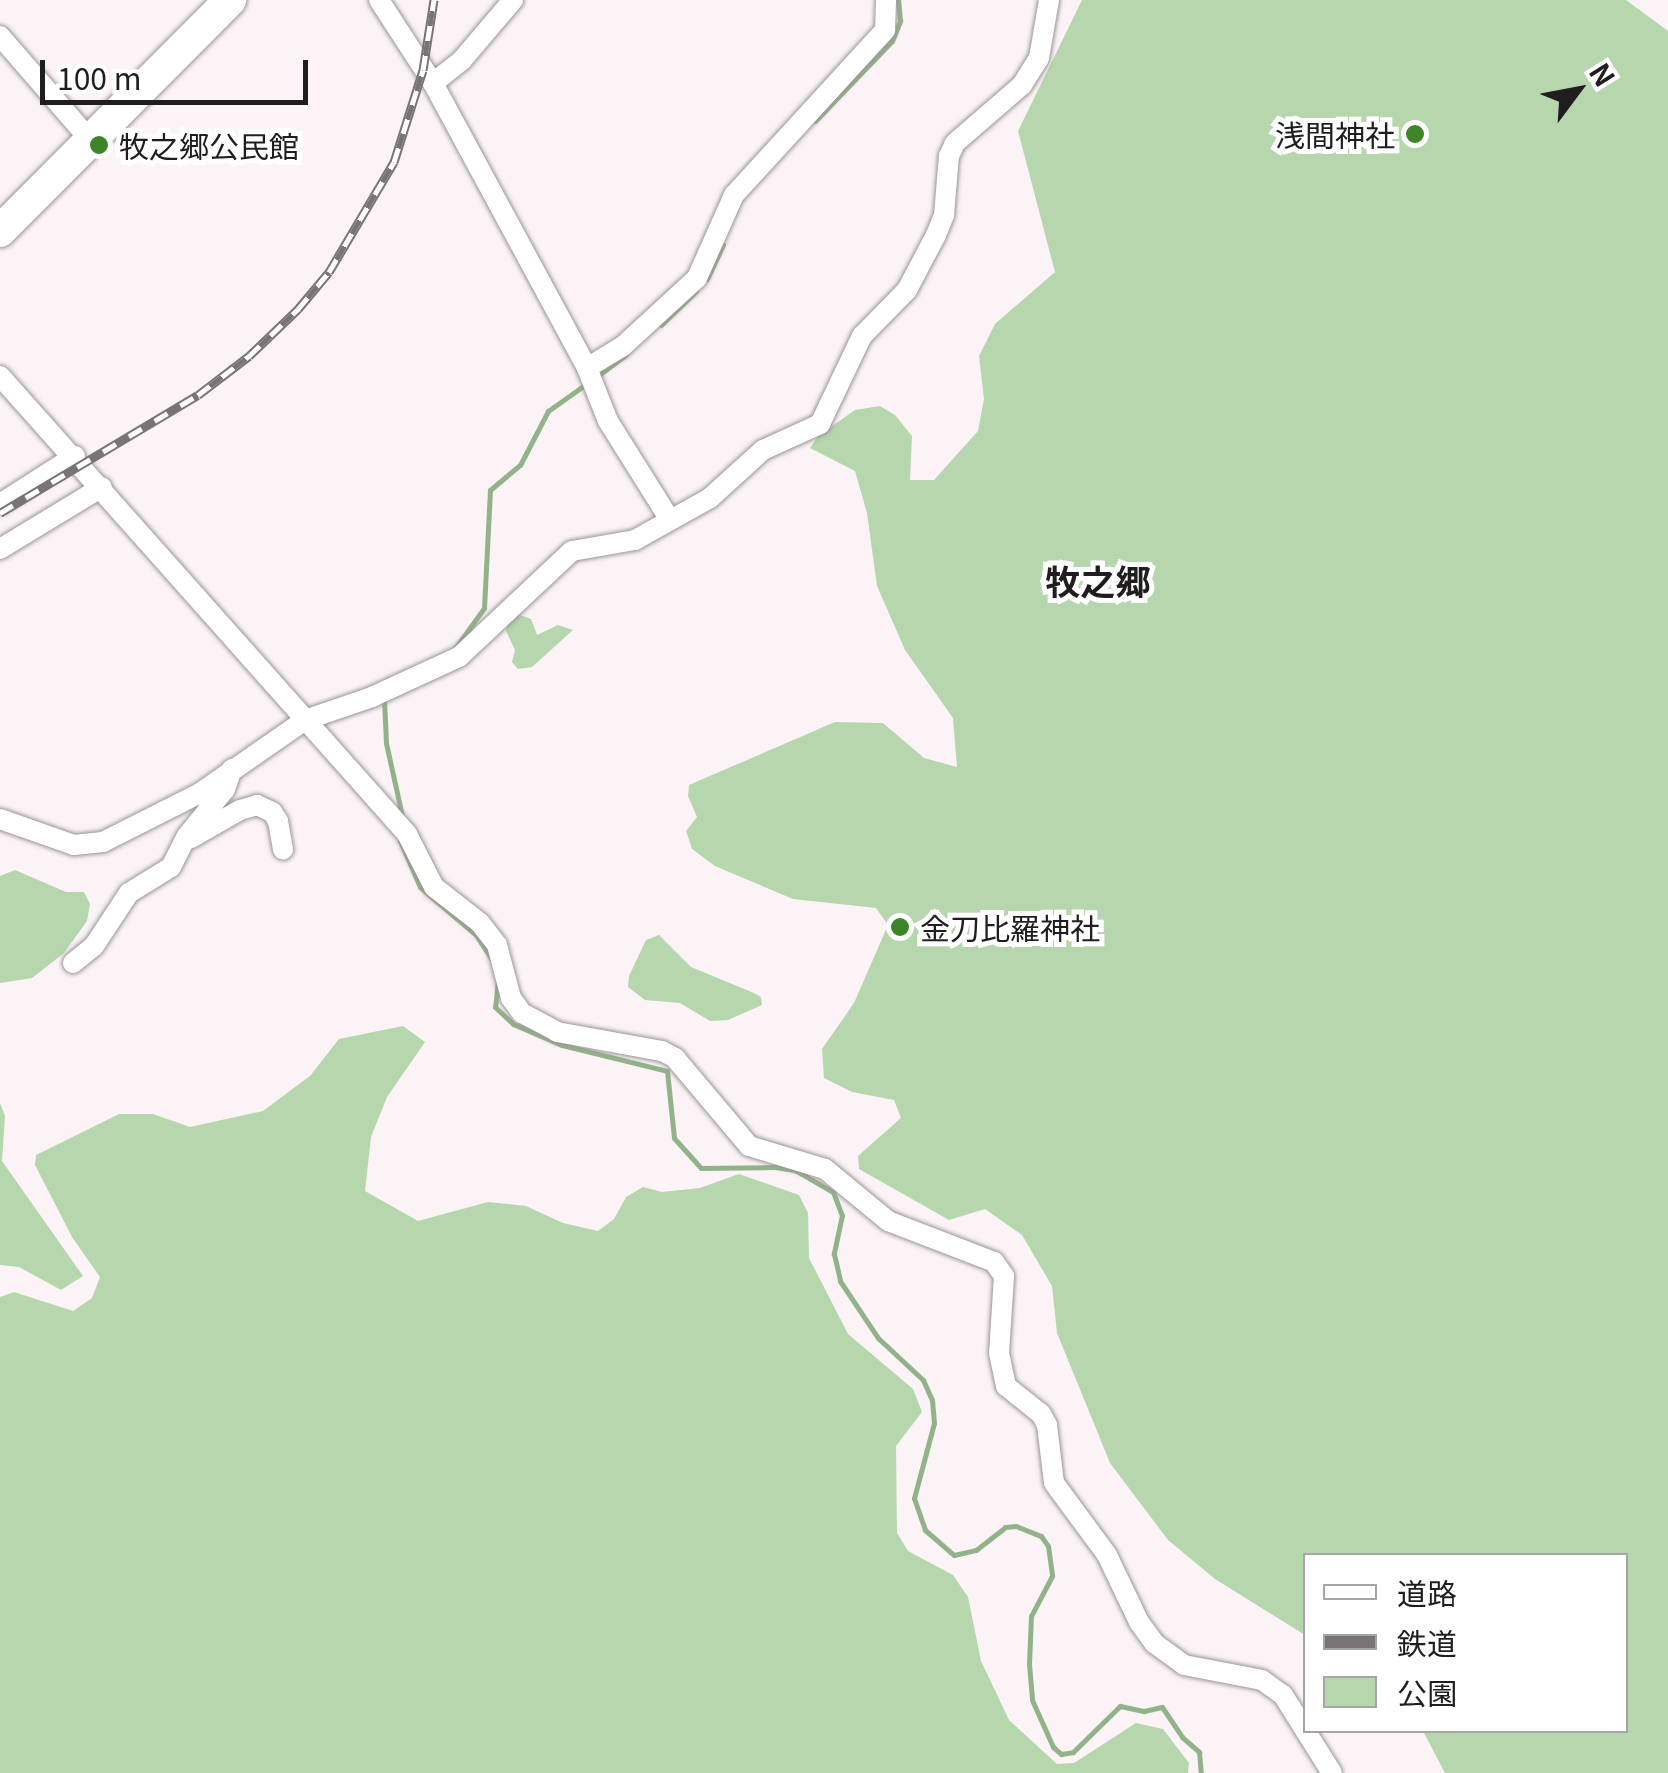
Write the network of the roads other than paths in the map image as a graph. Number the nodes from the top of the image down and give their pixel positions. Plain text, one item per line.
1 (230, 0) edge
2 (379, 0) edge
3 (513, 0) edge
4 (886, 0) edge
5 (1049, 0) edge
6 (0, 36) edge
7 (433, 83) junction
8 (91, 141) junction
9 (0, 231) edge
10 (0, 376) edge
11 (591, 376) junction
12 (75, 456) junction
13 (102, 487) junction
14 (0, 504) edge
15 (670, 520) junction
16 (0, 550) edge
17 (305, 720) junction
18 (232, 768) junction
19 (0, 819) edge
20 (184, 840) junction
21 (283, 850) dead end
22 (72, 963) dead end
23 (1303, 1726) edge
24 (1307, 1733) edge
25 (1332, 1773) edge

1 - 8 main road
2 - 7 street
3 - 7 street
4 - 11 street
5 - 15 street
6 - 8 street
7 - 11 street
8 - 9 main road
10 - 12 street
11 - 15 street
12 - 13 street
12 - 14 street
13 - 16 street
13 - 17 street
15 - 17 street
17 - 18 street
17 - 23 street
18 - 19 street
18 - 20 street
20 - 21 street
20 - 22 street
24 - 25 street

